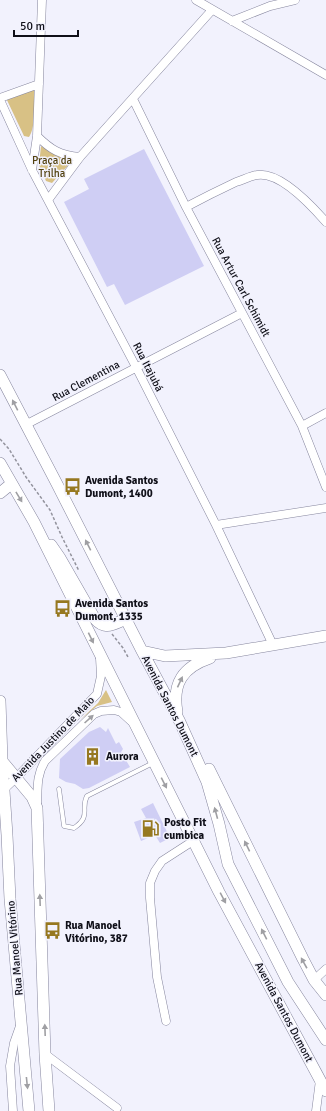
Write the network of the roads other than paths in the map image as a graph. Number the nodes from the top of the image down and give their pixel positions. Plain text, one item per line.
1 (42, 0) edge
2 (196, 0) edge
3 (295, 0) edge
4 (212, 10) junction
5 (232, 20) junction
6 (326, 75) edge
7 (39, 84) junction
8 (0, 99) edge
9 (132, 99) junction
10 (37, 136) junction
11 (80, 157) junction
12 (32, 170) junction
13 (48, 200) junction
14 (186, 207) junction
15 (326, 222) edge
16 (242, 313) junction
17 (136, 367) junction
18 (0, 375) edge
19 (326, 414) edge
20 (25, 425) junction
21 (302, 426) junction
22 (0, 463) edge
23 (11, 484) junction
24 (326, 487) edge
25 (0, 493) edge
26 (326, 508) edge
27 (34, 522) junction
28 (216, 525) junction
29 (126, 618) junction
30 (326, 636) edge
31 (273, 645) junction
32 (142, 651) junction
33 (226, 653) junction
34 (100, 657) junction
35 (0, 701) edge
36 (179, 720) junction
37 (133, 723) junction
38 (195, 754) junction
39 (2, 761) junction
40 (154, 763) junction
41 (16, 778) junction
42 (59, 789) dead end
43 (2, 799) edge
44 (37, 808) junction
45 (4, 832) edge
46 (193, 840) junction
47 (326, 969) edge
48 (314, 980) junction
49 (326, 995) edge
50 (166, 1021) dead end
51 (21, 1025) junction
52 (326, 1040) edge
53 (45, 1054) junction
54 (320, 1080) junction
55 (326, 1091) edge
56 (117, 1108) dead end
57 (13, 1111) edge
58 (29, 1111) edge
59 (49, 1111) edge
60 (316, 1111) edge

1 - 7 street
2 - 4 street
3 - 5 street
4 - 5 street
4 - 9 street
5 - 6 street
7 - 8 street
7 - 10 street
8 - 12 street, Rua Itajubá
9 - 11 street
9 - 14 street, Rua Artur Carl Schimidt
10 - 11 street
10 - 12 street
11 - 13 street
12 - 13 street, Rua Itajubá
13 - 17 street, Rua Itajubá
14 - 15 street
14 - 16 street, Rua Artur Carl Schimidt
16 - 17 street, Rua Clementina
16 - 21 street, Rua Artur Carl Schimidt
17 - 20 street, Rua Clementina
17 - 28 street, Rua Itajubá
20 -> 18 main road, Avenida Santos Dumont
19 - 21 street
29 -> 20 main road, Avenida Santos Dumont
21 - 24 street, Rua Artur Carl Schimidt
22 - 23 main road, Avenida Santos Dumont
23 - 25 main road
23 -> 27 main road, Avenida Santos Dumont
26 - 28 street
27 - 29 main road
27 -> 34 main road, Avenida Santos Dumont
28 - 31 street, Rua Itajubá
29 - 32 main road, Avenida Santos Dumont
30 - 31 main road
31 - 33 main road
32 - 33 main road
32 - 36 main road, Avenida Santos Dumont
36 -> 33 main road
34 - 37 main road, Avenida Santos Dumont
34 - 41 street, Avenida Justino de Maio
35 - 39 main road, Rua Manoel Vitórino
36 - 38 main road, Avenida Santos Dumont
37 - 40 main road, Avenida Santos Dumont
44 -> 37 street
48 -> 38 main road
52 -> 38 main road, Avenida Santos Dumont
39 - 41 main road
39 - 43 main road, Rua Manoel Vitórino
40 - 42 lane
40 -> 46 main road, Avenida Santos Dumont
41 - 43 street, Avenida Justino de Maio
41 - 44 main road
43 - 45 main road, Rua Manoel Vitórino
53 -> 44 main road
45 - 51 main road, Rua Manoel Vitórino
46 - 50 street
46 -> 54 main road, Avenida Santos Dumont
47 - 48 street
48 - 49 main road
51 - 57 street
51 -> 58 main road, Rua Manoel Vitórino
53 - 56 street
53 - 59 main road
54 - 55 main road, Avenida Santos Dumont
54 - 60 street

